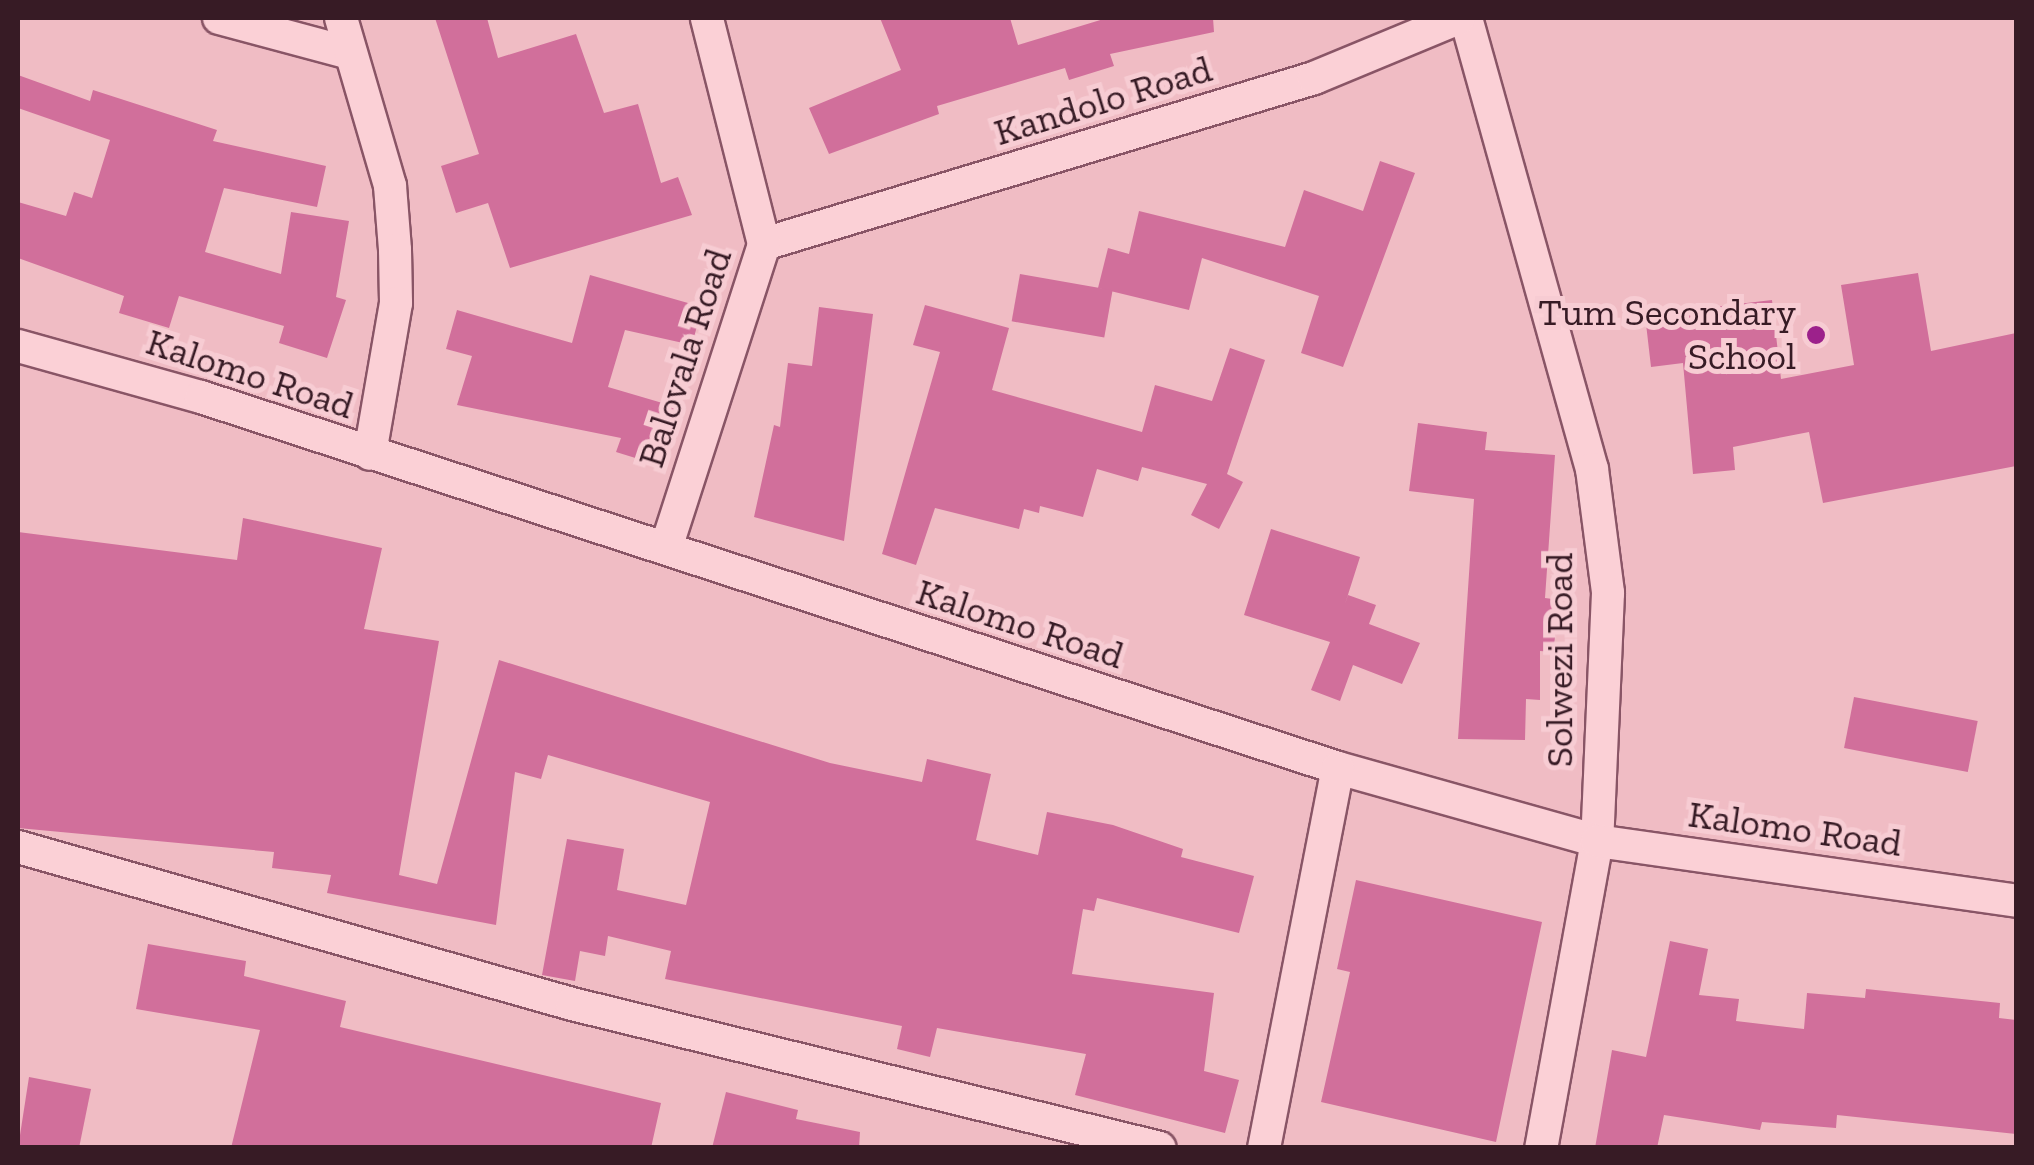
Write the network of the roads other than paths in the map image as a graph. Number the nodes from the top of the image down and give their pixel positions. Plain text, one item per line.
1 (219, 18) edge
2 (341, 18) edge
3 (707, 18) edge
4 (1462, 18) edge
5 (350, 53) junction
6 (764, 244) junction
7 (18, 346) edge
8 (370, 454) junction
9 (666, 548) junction
10 (1338, 768) junction
11 (1597, 842) junction
12 (18, 847) edge
13 (2016, 901) edge
14 (1160, 1148) edge
15 (1264, 1148) edge
16 (1541, 1148) edge

1 - 5 street
2 - 5 street
3 - 6 street, Balovala Road
4 - 6 street, Kandolo Road
4 - 11 street, Solwezi Road
5 - 8 street
6 - 9 street, Balovala Road
7 - 8 street, Kalomo Road
8 - 9 street, Kalomo Road
9 - 10 street, Kalomo Road
10 - 11 street, Kalomo Road
10 - 15 street
11 - 13 street, Kalomo Road
11 - 16 street, Solwezi Road
12 - 14 street

